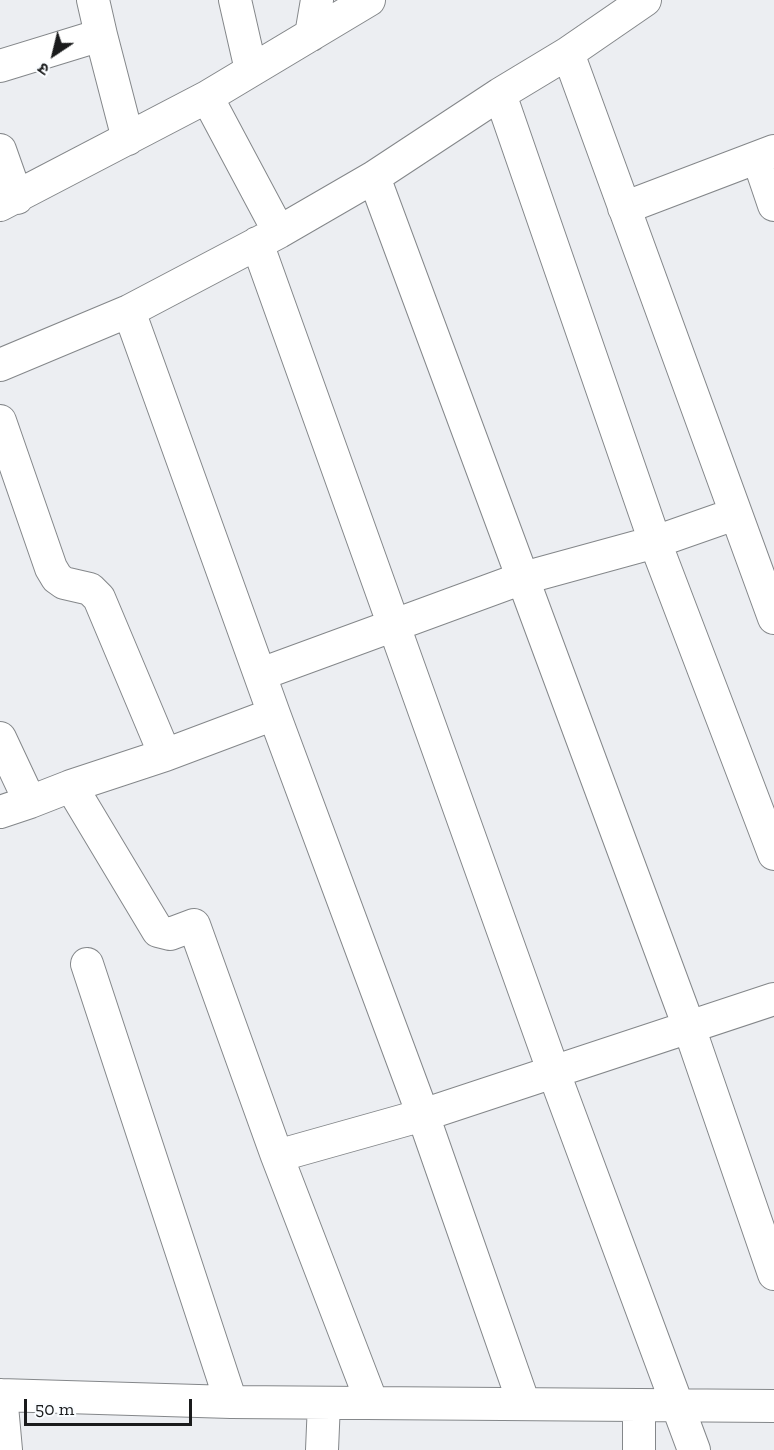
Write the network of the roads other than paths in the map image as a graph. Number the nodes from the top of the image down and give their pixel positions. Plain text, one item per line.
1 (93, 0) edge
2 (235, 0) edge
3 (317, 0) edge
4 (369, 0) edge
5 (645, 0) edge
6 (100, 34) junction
7 (311, 35) junction
8 (568, 52) junction
9 (0, 66) edge
10 (251, 70) junction
11 (500, 94) junction
12 (207, 97) junction
13 (128, 139) junction
14 (0, 150) edge
15 (766, 155) edge
16 (374, 177) junction
17 (8, 202) edge
18 (774, 205) edge
19 (624, 208) junction
20 (268, 238) junction
21 (129, 311) junction
22 (0, 365) edge
23 (0, 421) edge
24 (735, 514) junction
25 (655, 542) junction
26 (520, 579) junction
27 (774, 618) edge
28 (394, 625) junction
29 (261, 674) junction
30 (274, 714) junction
31 (0, 738) edge
32 (165, 755) junction
33 (71, 786) junction
34 (30, 802) junction
35 (0, 812) edge
36 (774, 854) edge
37 (87, 964) dead end
38 (774, 999) edge
39 (689, 1027) junction
40 (554, 1073) junction
41 (423, 1115) junction
42 (277, 1156) junction
43 (774, 1274) edge
44 (1, 1395) edge
45 (231, 1402) junction
46 (324, 1403) junction
47 (372, 1403) junction
48 (524, 1404) junction
49 (679, 1404) junction
50 (639, 1405) junction
51 (774, 1406) edge
52 (6, 1450) edge
53 (322, 1450) edge
54 (639, 1450) edge
55 (694, 1450) edge

1 - 6 street
2 - 10 street
3 - 7 street
4 - 7 street
5 - 8 street
6 - 9 street
6 - 13 street
7 - 10 street
8 - 11 street
8 - 19 street
10 - 12 street
11 - 16 street
11 - 25 street
12 - 13 street
12 - 20 street
13 - 17 street
14 - 17 street
15 - 18 street
15 - 19 street
16 - 20 street
16 - 26 street
19 - 24 street
20 - 21 street
20 - 28 street
21 - 22 street
21 - 29 street
23 - 32 street
24 - 25 street
24 - 27 street
25 - 26 street
25 - 36 street
26 - 28 street
26 - 39 street
28 - 29 street
28 - 40 street
29 - 30 street
30 - 32 street
30 - 41 street
31 - 34 street
32 - 33 street
33 - 34 street
33 - 42 street
34 - 35 street
37 - 45 street
38 - 39 street
39 - 40 street
39 - 43 street
40 - 41 street
40 - 49 street
41 - 42 street
41 - 48 street
42 - 47 street
44 - 45 street
44 - 52 street
45 - 46 street
46 - 47 street
46 - 53 street
47 - 48 street
48 - 50 street
49 - 50 street
49 - 51 street
49 - 55 street
50 - 54 street

